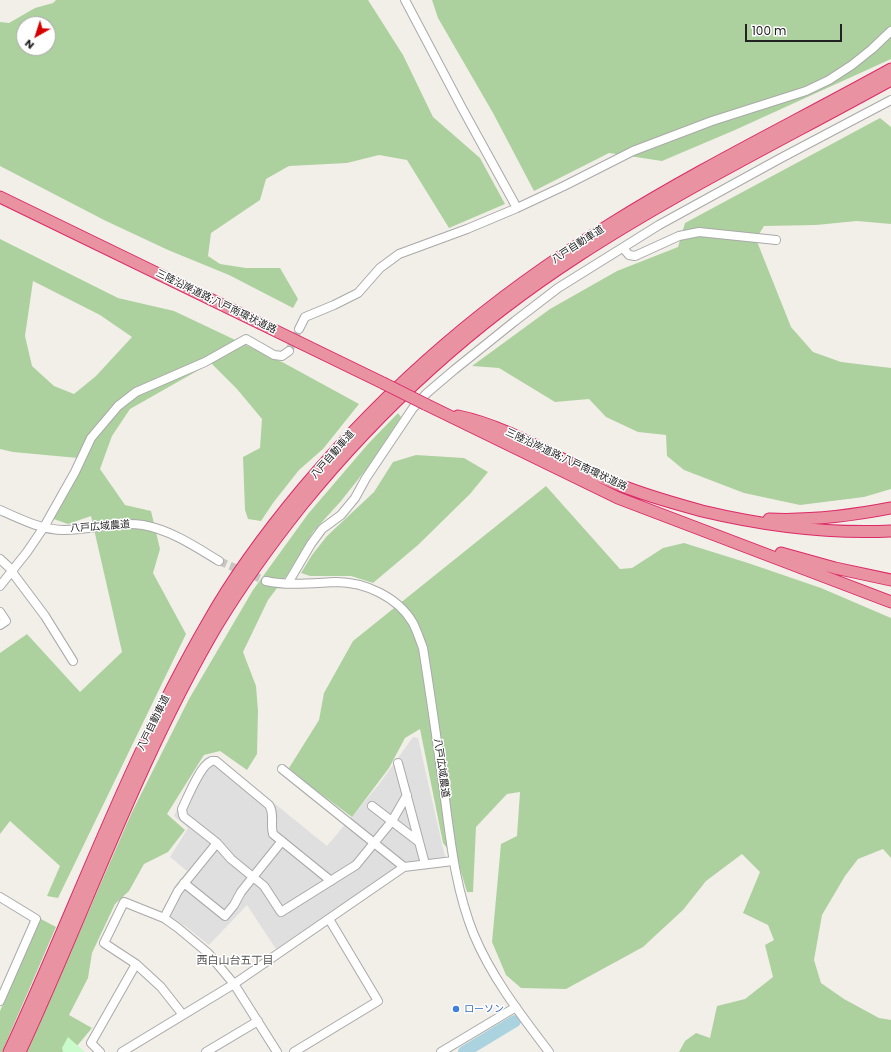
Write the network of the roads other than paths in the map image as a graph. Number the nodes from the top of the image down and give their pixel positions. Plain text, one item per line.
1 (405, 0) edge
2 (891, 31) edge
3 (891, 69) edge
4 (891, 80) edge
5 (891, 100) edge
6 (0, 197) edge
7 (517, 208) junction
8 (776, 240) dead end
9 (623, 248) junction
10 (299, 329) tunnel mouth
11 (289, 351) dead end
12 (428, 406) junction
13 (891, 508) edge
14 (0, 510) edge
15 (701, 510) junction
16 (687, 524) junction
17 (44, 527) junction
18 (891, 531) edge
19 (0, 559) edge
20 (220, 561) tunnel mouth
21 (13, 571) junction
22 (891, 580) edge
23 (266, 581) tunnel mouth
24 (288, 583) junction
25 (0, 586) edge
26 (891, 602) edge
27 (0, 612) edge
28 (0, 625) edge
29 (73, 661) dead end
30 (398, 763) dead end
31 (282, 769) dead end
32 (407, 795) junction
33 (372, 806) dead end
34 (392, 821) junction
35 (282, 841) junction
36 (419, 842) junction
37 (217, 843) junction
38 (375, 843) junction
39 (454, 861) junction
40 (425, 864) junction
41 (404, 866) junction
42 (253, 877) junction
43 (331, 881) junction
44 (184, 883) junction
45 (0, 897) edge
46 (164, 918) junction
47 (329, 919) junction
48 (136, 964) junction
49 (234, 984) junction
50 (0, 1001) edge
51 (516, 1007) junction
52 (183, 1014) junction
53 (258, 1021) junction
54 (9, 1052) edge
55 (20, 1052) edge
56 (100, 1052) edge
57 (122, 1052) edge
58 (206, 1052) edge
59 (277, 1052) edge
60 (294, 1052) edge
61 (441, 1052) edge
62 (549, 1052) edge

1 - 7 street
2 - 7 street
3 - 54 highway, 八戸自動車道
4 - 55 highway, 八戸自動車道
5 - 9 street
6 - 12 highway, 三陸沿岸道路;八戸南環状道路, bridge
7 - 10 street
8 - 9 street
9 - 24 street
11 - 17 street
12 - 15 highway, 三陸沿岸道路;八戸南環状道路
12 - 16 highway, 三陸沿岸道路;八戸南環状道路
13 - 15 highway
14 - 17 street, 八戸広域農道
15 - 18 highway
16 - 22 highway
16 - 26 highway
17 - 20 street, 八戸広域農道
17 - 21 street
19 - 21 street
21 - 25 street
21 - 29 street
23 - 24 street, 八戸広域農道
24 - 39 street, 八戸広域農道
27 - 28 street
30 - 32 street
31 - 38 street
32 - 34 street
32 - 36 street
33 - 34 street
34 - 36 street
34 - 38 street
35 - 37 street
35 - 42 street
35 - 43 street
36 - 40 street
37 - 42 street
37 - 44 street
38 - 41 street
38 - 43 street
39 - 40 street
39 - 51 street, 八戸広域農道
40 - 41 street
41 - 47 street
42 - 43 street
42 - 44 street
44 - 46 street
45 - 50 street
46 - 48 street
46 - 49 street
47 - 49 street
47 - 60 street
48 - 52 street
48 - 56 street
49 - 52 street
49 - 53 street
51 - 61 street
51 - 62 street, 八戸広域農道
52 - 57 street
53 - 58 street
53 - 59 street

